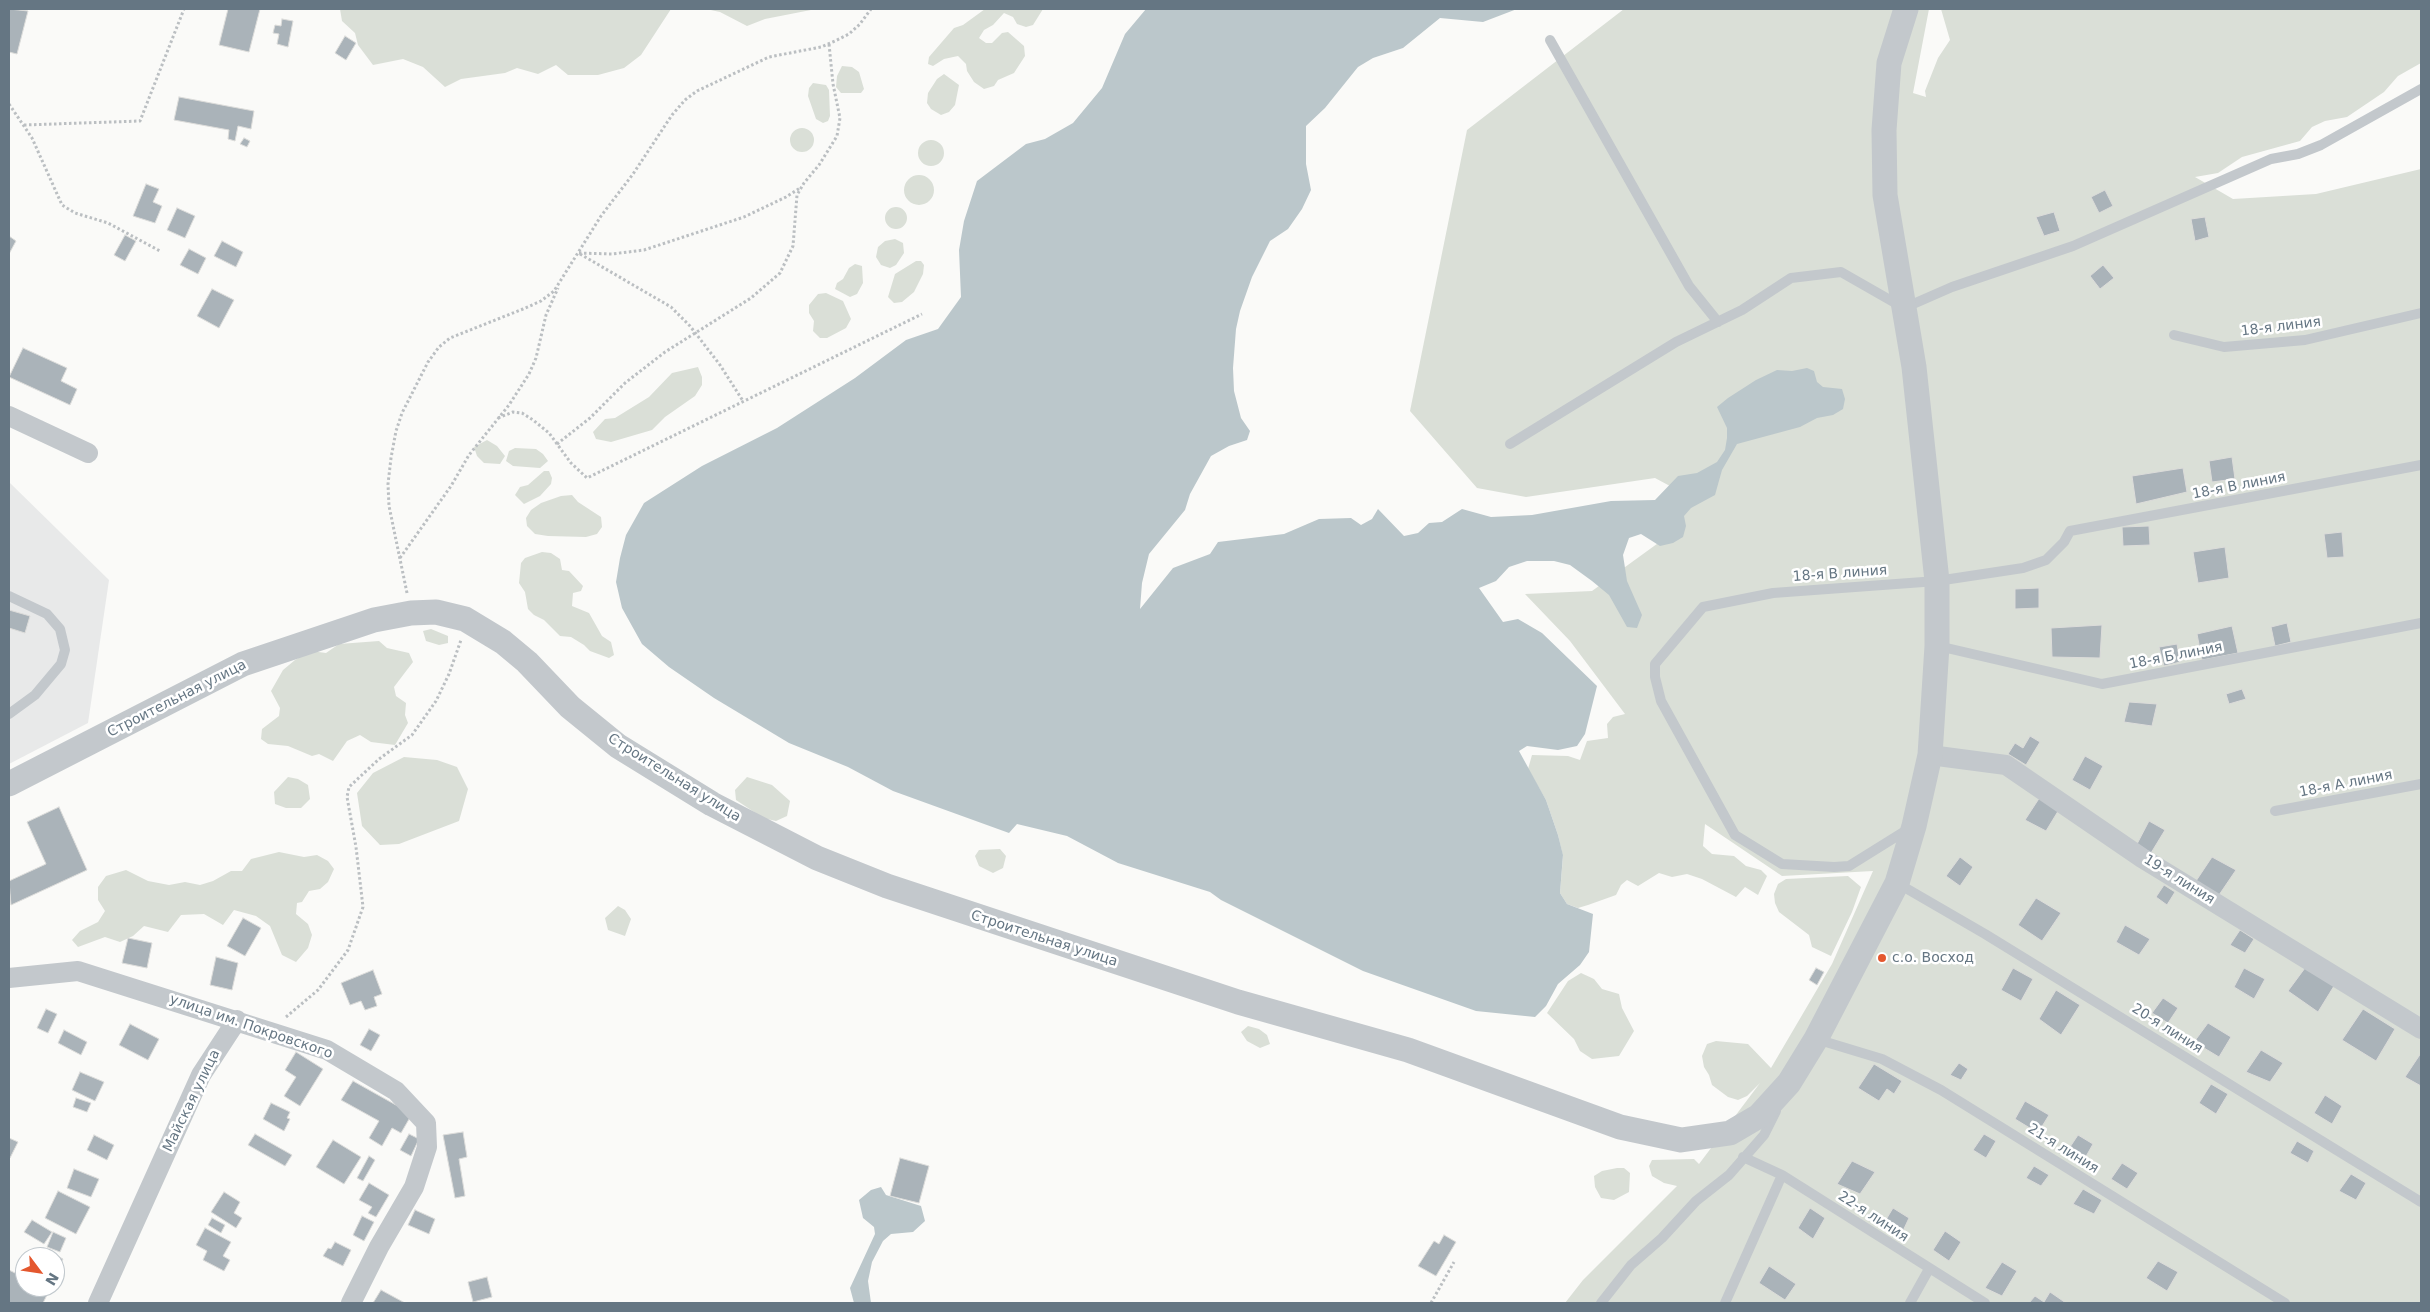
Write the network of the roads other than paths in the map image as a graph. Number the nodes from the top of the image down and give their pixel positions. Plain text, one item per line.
1 (1906, 9) edge
2 (1550, 40) dead end
3 (2421, 89) edge
4 (1904, 308) junction
5 (2421, 313) edge
6 (1718, 322) junction
7 (2174, 335) dead end
8 (9, 416) edge
9 (1510, 444) dead end
10 (88, 453) dead end
11 (2421, 466) edge
12 (1937, 581) junction
13 (9, 596) edge
14 (2421, 624) edge
15 (1937, 646) junction
16 (9, 714) edge
17 (1930, 755) junction
18 (9, 784) edge
19 (2421, 784) edge
20 (2275, 811) dead end
21 (1914, 826) junction
22 (1897, 883) junction
23 (9, 978) edge
24 (237, 1020) junction
25 (2421, 1029) edge
26 (1816, 1039) junction
27 (1789, 1083) junction
28 (1743, 1157) junction
29 (1782, 1175) junction
30 (2421, 1202) edge
31 (1929, 1269) junction
32 (98, 1303) edge
33 (351, 1303) edge
34 (1601, 1303) edge
35 (1725, 1303) edge
36 (1910, 1303) edge
37 (1985, 1303) edge
38 (2285, 1303) edge

1 - 4 street, Строительная улица
2 - 6 lane
3 - 4 lane
4 - 6 lane
4 - 12 street, Строительная улица
5 - 7 lane, 18-я линия
6 - 9 lane
8 - 10 street
11 - 12 lane, 18-я В линия
12 - 15 street, Строительная улица
12 - 21 lane, 18-я В линия
13 - 16 lane
14 - 15 lane, 18-я Б линия
15 - 17 street, Строительная улица
17 - 21 street, Строительная улица
17 - 25 street, 19-я линия
18 - 27 street, Строительная улица
19 - 20 lane, 18-я А линия
21 - 22 street, Строительная улица
22 - 26 street, Строительная улица
22 - 30 lane, 20-я линия
23 - 24 street, улица им. Покровского
24 - 32 street, Майская улица
24 - 33 street, улица им. Покровского
26 - 27 street, Строительная улица
26 - 38 lane, 21-я линия
27 - 28 lane
28 - 29 lane, 22-я линия
28 - 34 lane
29 - 31 lane, 22-я линия
29 - 35 lane
31 - 36 lane
31 - 37 lane, 22-я линия

